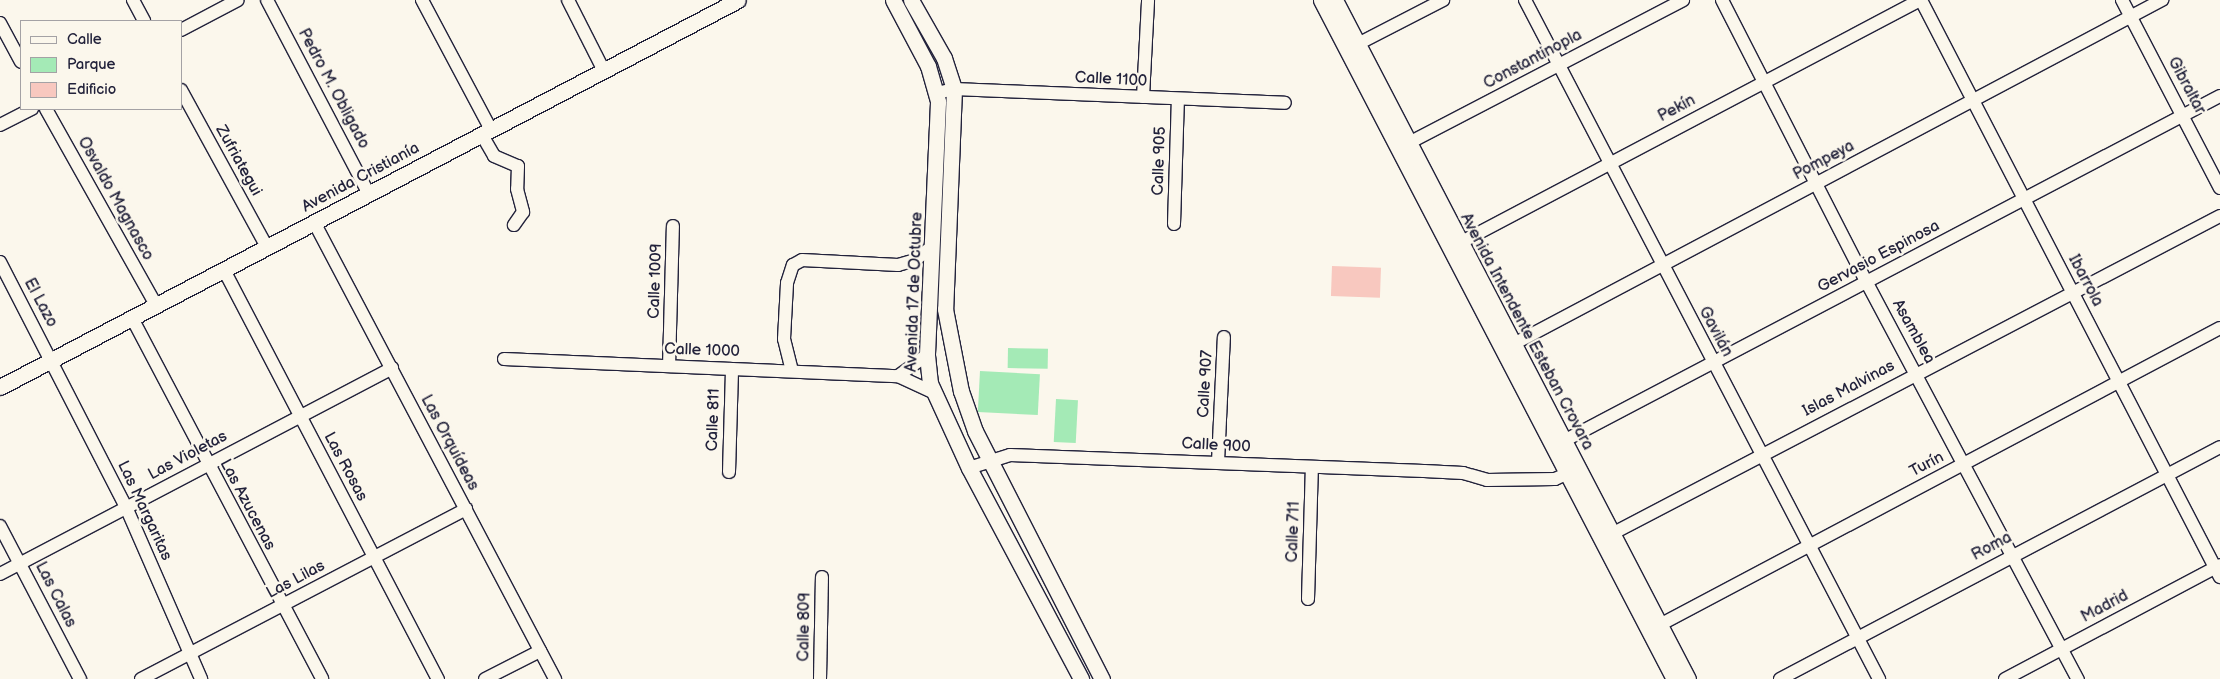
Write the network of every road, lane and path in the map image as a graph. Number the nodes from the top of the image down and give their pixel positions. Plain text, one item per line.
1 (133, 0) edge
2 (238, 0) edge
3 (267, 0) edge
4 (422, 0) edge
5 (568, 0) edge
6 (893, 0) edge
7 (911, 0) edge
8 (1148, 0) edge
9 (1321, 0) edge
10 (1335, 0) edge
11 (1443, 0) edge
12 (1524, 0) edge
13 (1682, 0) edge
14 (1722, 0) edge
15 (1920, 0) edge
16 (2122, 0) edge
17 (2162, 0) edge
18 (735, 1) edge
19 (2131, 17) junction
20 (143, 20) edge
21 (0, 23) edge
22 (182, 29) edge
23 (1353, 47) junction
24 (20, 60) edge
25 (1558, 65) junction
26 (604, 71) junction
27 (1764, 81) junction
28 (954, 89) junction
29 (182, 92) edge
30 (937, 93) junction
31 (2220, 96) edge
32 (1143, 98) junction
33 (1178, 99) junction
34 (1972, 100) junction
35 (1285, 103) dead end
36 (30, 110) edge
37 (47, 110) edge
38 (2183, 115) junction
39 (0, 125) edge
40 (487, 133) junction
41 (1403, 146) junction
42 (1609, 164) junction
43 (1816, 184) junction
44 (2220, 188) edge
45 (369, 194) junction
46 (2023, 197) junction
47 (2220, 216) edge
48 (314, 222) junction
49 (1174, 224) dead end
50 (514, 225) dead end
51 (674, 226) dead end
52 (933, 246) junction
53 (1455, 246) junction
54 (267, 247) junction
55 (0, 262) edge
56 (1662, 264) junction
57 (224, 270) junction
58 (1867, 283) junction
59 (2072, 291) junction
60 (156, 305) junction
61 (132, 318) junction
62 (946, 326) junction
63 (928, 327) junction
64 (2220, 328) edge
65 (1224, 337) dead end
66 (1507, 347) junction
67 (927, 355) junction
68 (504, 358) dead end
69 (52, 360) junction
70 (1713, 363) junction
71 (669, 366) junction
72 (392, 368) junction
73 (732, 369) junction
74 (792, 371) junction
75 (1916, 372) junction
76 (898, 376) junction
77 (2120, 382) junction
78 (0, 387) edge
79 (934, 393) junction
80 (299, 415) junction
81 (1558, 444) junction
82 (2220, 447) edge
83 (1761, 453) junction
84 (990, 460) junction
85 (1218, 462) junction
86 (1965, 463) junction
87 (207, 464) junction
88 (1312, 467) junction
89 (969, 468) junction
90 (729, 472) dead end
91 (1566, 474) junction
92 (2167, 474) junction
93 (126, 507) junction
94 (466, 509) junction
95 (0, 526) edge
96 (1606, 537) junction
97 (1810, 547) junction
98 (2013, 554) junction
99 (374, 557) junction
100 (20, 564) junction
101 (2218, 570) edge
102 (0, 574) edge
103 (822, 577) dead end
104 (1308, 599) dead end
105 (283, 605) junction
106 (1654, 628) junction
107 (1858, 639) junction
108 (2062, 648) junction
109 (540, 651) junction
110 (189, 653) junction
111 (80, 679) edge
112 (141, 679) edge
113 (201, 679) edge
114 (322, 679) edge
115 (438, 679) edge
116 (485, 679) edge
117 (555, 679) edge
118 (820, 679) edge
119 (1082, 679) edge
120 (1102, 679) edge
121 (1674, 679) edge
122 (1688, 679) edge
123 (1780, 679) edge
124 (1879, 679) edge
125 (2004, 679) edge
126 (2078, 679) edge

1 - 20 street
2 - 22 street
3 - 45 street, Pedro M. Obligado
4 - 40 street
5 - 26 street
6 - 30 main road, Avenida 17 de Octubre
7 - 28 main road, Avenida 17 de Octubre
8 - 32 street
9 - 23 main road, Avenida Intendente Esteban Crovara
10 - 23 main road, Avenida Intendente Esteban Crovara
11 - 23 street
12 - 25 street, Gavilán
13 - 25 street, Constantinopla
14 - 27 street, Asamblea
15 - 27 street, Pekín
15 - 34 street, Ibarrola
16 - 19 street, Gibraltar
17 - 19 street, Pompeya
18 - 26 main road, Avenida Cristianía
19 - 34 street, Pompeya
19 - 38 street, Gibraltar
21 - 24 street
23 - 41 main road, Avenida Intendente Esteban Crovara
25 - 41 street, Constantinopla
25 - 42 street, Gavilán
26 - 40 main road, Avenida Cristianía
27 - 42 street, Pekín
27 - 43 street, Asamblea
28 - 30 street, Calle 1100
28 - 32 street, Calle 1100
28 - 62 main road, Avenida 17 de Octubre
29 - 54 street, Zufriategui
30 - 52 main road, Avenida 17 de Octubre
31 - 38 street, Gervasio Espinosa
32 - 33 street, Calle 1100
33 - 35 street, Calle 1100
33 - 49 street, Calle 905
34 - 43 street, Pompeya
34 - 46 street, Ibarrola
36 - 39 street
37 - 60 street, Osvaldo Magnasco
38 - 44 street, Gibraltar
38 - 46 street, Gervasio Espinosa
40 - 45 main road, Avenida Cristianía
40 - 50 street
41 - 53 main road, Avenida Intendente Esteban Crovara
42 - 53 street, Pekín
42 - 56 street, Gavilán
43 - 56 street, Pompeya
43 - 58 street, Asamblea
45 - 48 main road, Avenida Cristianía
46 - 58 street, Gervasio Espinosa
46 - 59 street, Ibarrola
47 - 59 street, Islas Malvinas
48 - 54 main road, Avenida Cristianía
48 - 72 street, Las Orquídeas
51 - 71 street, Calle 1009
52 - 63 main road, Avenida 17 de Octubre
52 - 74 street
53 - 66 main road, Avenida Intendente Esteban Crovara
54 - 57 main road, Avenida Cristianía
55 - 69 street, El Lazo
56 - 66 street, Pompeya
56 - 70 street, Gavilán
57 - 60 main road, Avenida Cristianía
57 - 80 street, Las Rosas
58 - 70 street, Gervasio Espinosa
58 - 75 street, Asamblea
59 - 75 street, Islas Malvinas
59 - 77 street, Ibarrola
60 - 61 main road, Avenida Cristianía
61 - 69 main road, Avenida Cristianía
61 - 87 street, Las Azucenas
62 - 63 street
62 - 84 main road, Avenida 17 de Octubre
63 - 67 main road, Avenida 17 de Octubre
64 - 77 street, Turín
65 - 85 street, Calle 907
66 - 81 main road, Avenida Intendente Esteban Crovara
67 - 76 street
67 - 79 main road, Avenida 17 de Octubre
68 - 71 street, Calle 1000
69 - 78 main road, Avenida Cristianía
69 - 93 street, Las Margaritas
70 - 81 street, Gervasio Espinosa
70 - 83 street, Gavilán
71 - 73 street, Calle 1000
72 - 80 street, Las Violetas
72 - 94 street, Las Orquídeas
73 - 74 street, Calle 1000
73 - 90 street, Calle 811
74 - 76 street, Calle 1000
75 - 83 street, Islas Malvinas
75 - 86 street, Asamblea
76 - 79 street, Calle 1000
77 - 86 street, Turín
77 - 92 street, Ibarrola
79 - 89 main road, Avenida 17 de Octubre
80 - 87 street, Las Violetas
80 - 99 street, Las Rosas
81 - 91 main road, Avenida Intendente Esteban Crovara
81 - 96 main road, Avenida Intendente Esteban Crovara
82 - 92 street, Roma
83 - 96 street, Islas Malvinas
83 - 97 street, Gavilán
84 - 85 street, Calle 900
84 - 89 street, Calle 900
84 - 120 main road, Avenida 17 de Octubre
85 - 88 street, Calle 900
86 - 97 street, Turín
86 - 98 street, Asamblea
87 - 93 street, Las Violetas
87 - 105 street, Las Azucenas
88 - 91 street, Calle 900
88 - 104 street, Calle 711
89 - 119 main road, Avenida 17 de Octubre
91 - 96 main road, Avenida Intendente Esteban Crovara
92 - 98 street, Roma
92 - 101 street, Ibarrola
93 - 100 street, Las Violetas
93 - 110 street, Las Margaritas
94 - 99 street, Las Lilas
94 - 109 street, Las Orquídeas
95 - 100 street, Las Calas
96 - 106 main road, Avenida Intendente Esteban Crovara
97 - 106 street, Turín
97 - 107 street, Gavilán
98 - 107 street, Roma
98 - 108 street, Asamblea
99 - 105 street, Las Lilas
99 - 115 street, Las Rosas
100 - 102 street, Las Violetas
100 - 111 street, Las Calas
101 - 108 street, Madrid
103 - 118 street, Calle 809
105 - 110 street, Las Lilas
105 - 114 street, Las Azucenas
106 - 121 main road, Avenida Intendente Esteban Crovara
106 - 122 main road, Avenida Intendente Esteban Crovara
107 - 123 street, Roma
107 - 124 street, Gavilán
108 - 125 street, Madrid
108 - 126 street, Asamblea
109 - 116 street
109 - 117 street, Las Orquídeas
110 - 112 street, Las Lilas
110 - 113 street, Las Margaritas

